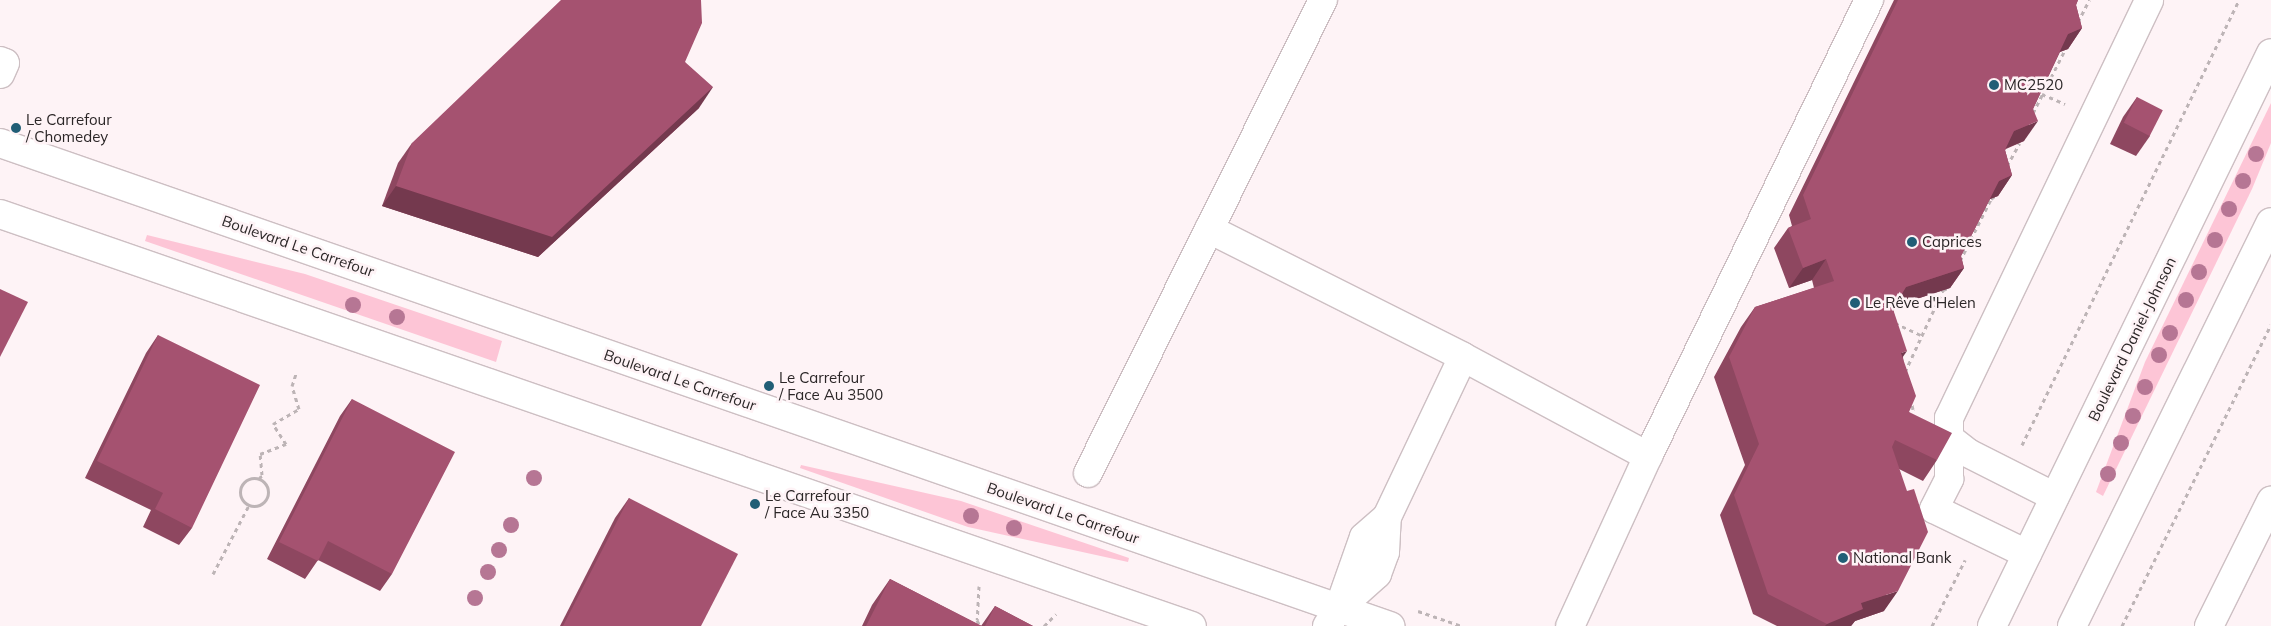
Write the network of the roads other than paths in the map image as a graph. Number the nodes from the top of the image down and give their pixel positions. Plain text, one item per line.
1 (1322, 0) edge
2 (1870, 0) edge
3 (2149, 0) edge
4 (2271, 53) edge
5 (0, 61) edge
6 (0, 74) edge
7 (0, 143) edge
8 (0, 214) edge
9 (2271, 222) edge
10 (1209, 229) junction
11 (1462, 357) junction
12 (1949, 438) junction
13 (1648, 456) junction
14 (1088, 473) dead end
15 (2055, 497) junction
16 (2271, 501) edge
17 (2027, 554) junction
18 (1333, 617) edge
19 (1192, 626) edge
20 (1390, 626) edge
21 (1570, 626) edge
22 (1992, 626) edge
23 (2072, 626) edge
24 (2209, 626) edge

1 - 10 street
2 - 13 street
3 - 12 street
4 - 15 street, Boulevard Daniel-Johnson
5 - 6 street
7 - 18 street, Boulevard Le Carrefour
8 - 19 street
9 - 23 street
10 - 11 street
10 - 14 street
11 - 13 street
11 - 18 street
12 - 15 street
12 - 17 street
13 - 21 street
15 - 17 street, Boulevard Daniel-Johnson
16 - 24 street
17 - 22 street, Boulevard Daniel-Johnson
18 - 20 street, Boulevard Le Carrefour

